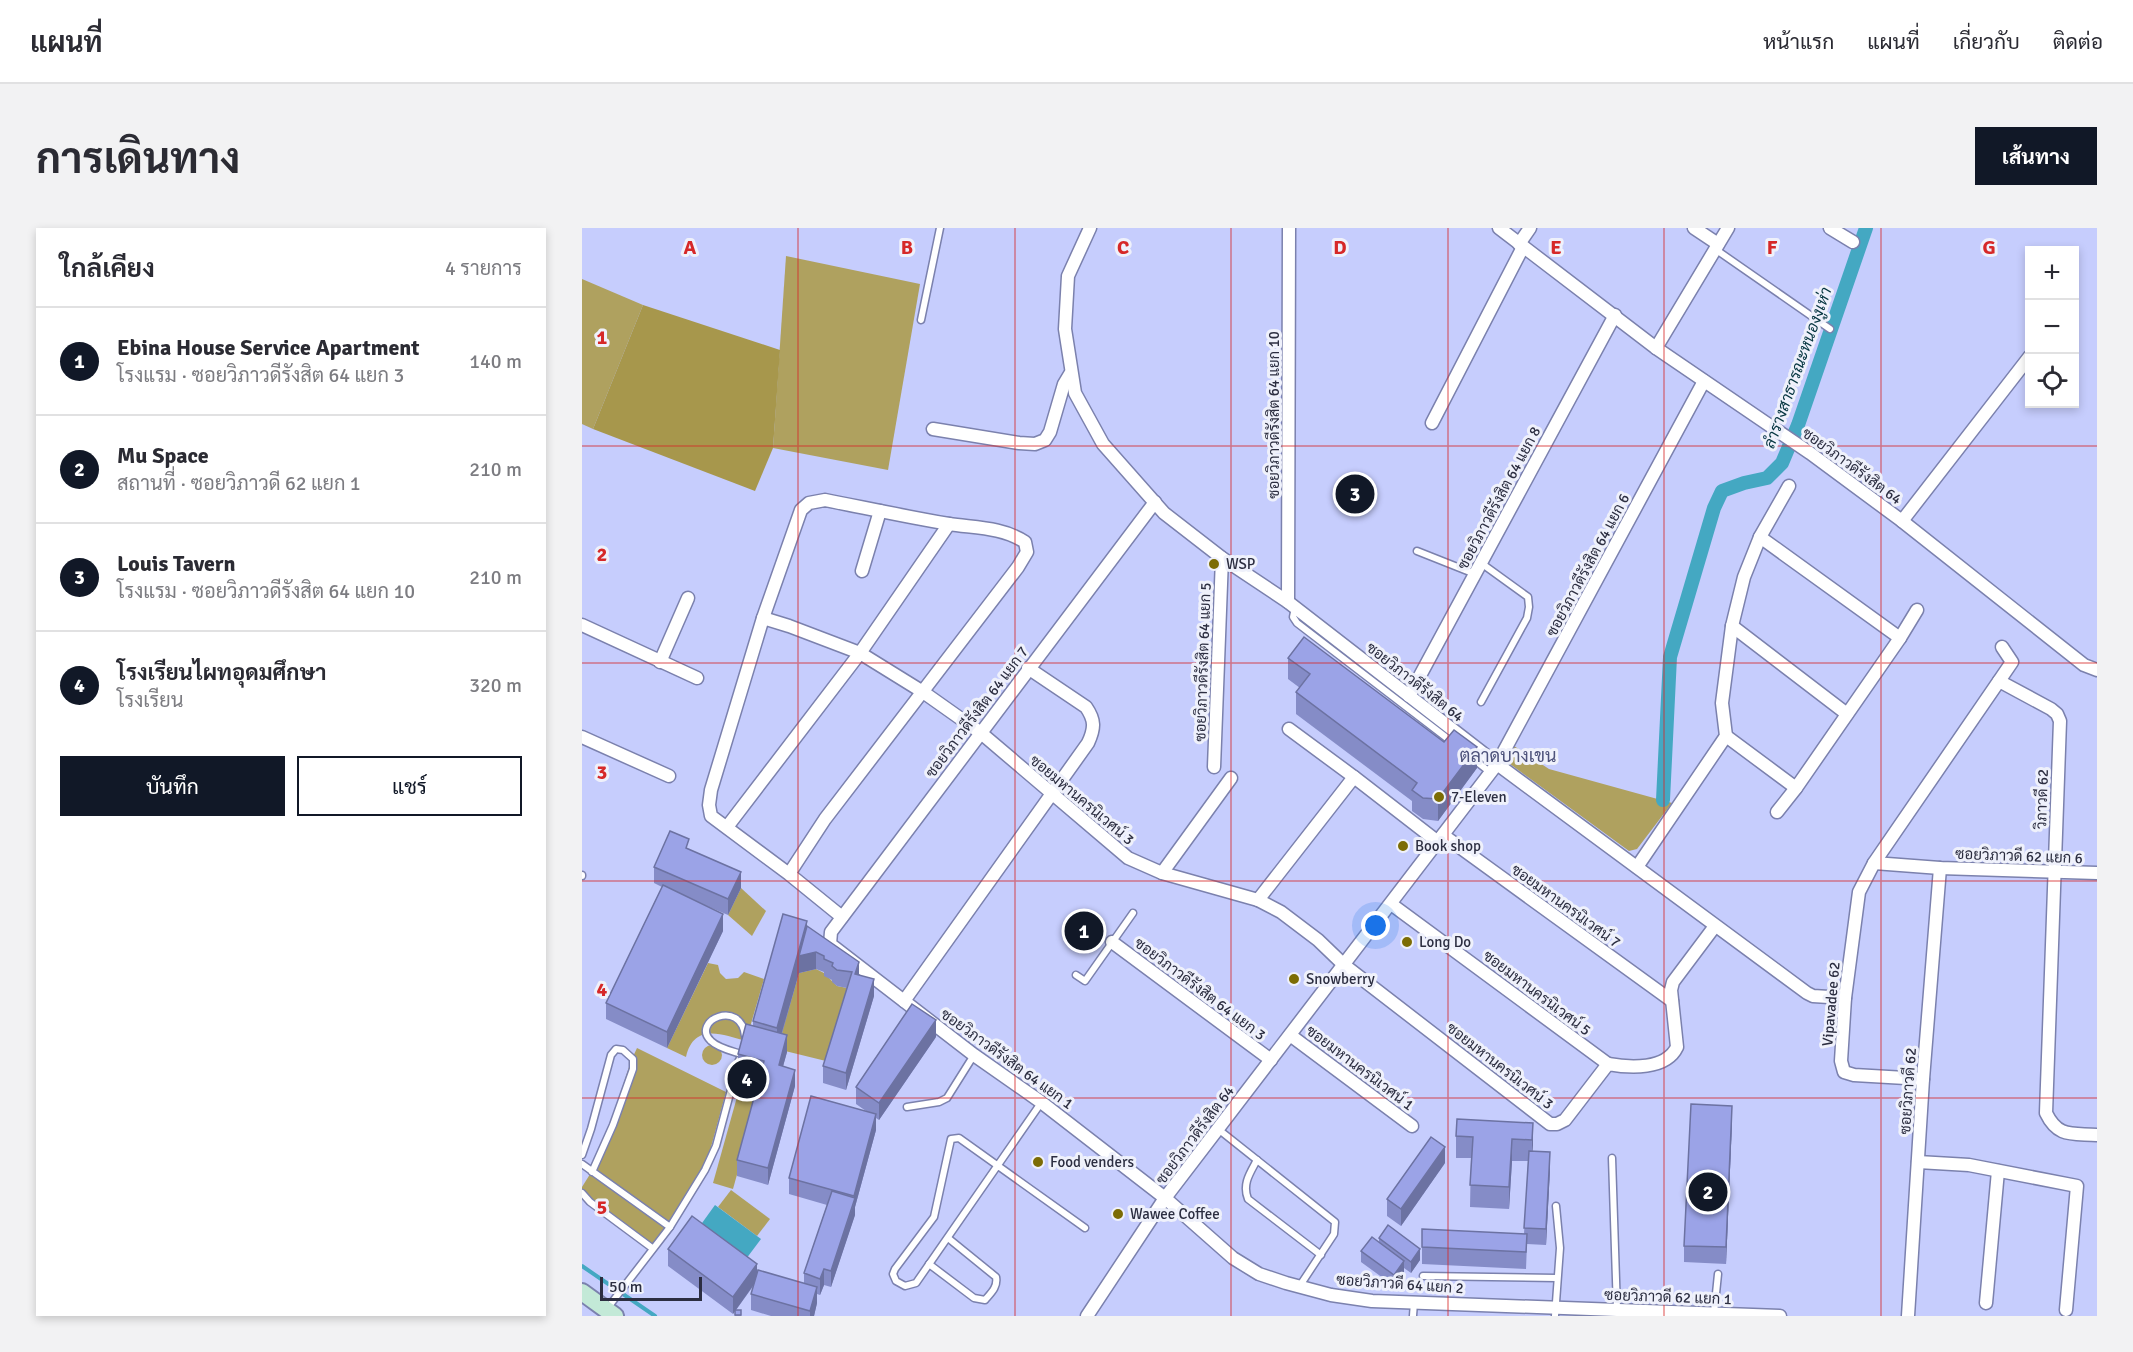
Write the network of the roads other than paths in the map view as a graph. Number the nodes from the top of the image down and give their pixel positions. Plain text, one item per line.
1 (939, 228) edge
2 (1090, 228) edge
3 (1289, 228) edge
4 (1499, 228) edge
5 (1530, 228) edge
6 (1694, 228) edge
7 (1728, 228) edge
8 (1830, 228) edge
9 (1853, 242) dead end
10 (1521, 246) junction
11 (1717, 247) junction
12 (1615, 315) junction
13 (921, 320) dead end
14 (1830, 329) dead end
15 (1656, 348) junction
16 (2025, 362) edge
17 (1070, 374) junction
18 (1704, 381) junction
19 (1432, 423) dead end
20 (933, 429) dead end
21 (1789, 486) dead end
22 (1155, 502) junction
23 (880, 511) junction
24 (1902, 521) junction
25 (949, 524) junction
26 (1760, 537) junction
27 (1417, 551) dead end
28 (1222, 558) junction
29 (1478, 568) junction
30 (862, 571) dead end
31 (688, 598) dead end
32 (1291, 605) junction
33 (1917, 610) dead end
34 (763, 618) junction
35 (582, 625) edge
36 (1732, 626) junction
37 (1900, 638) junction
38 (2002, 647) dead end
39 (860, 653) junction
40 (660, 662) junction
41 (1028, 668) junction
42 (2097, 670) edge
43 (697, 678) dead end
44 (1999, 681) junction
45 (923, 692) junction
46 (1409, 696) junction
47 (1481, 702) dead end
48 (1847, 714) junction
49 (1289, 729) dead end
50 (981, 733) junction
51 (1726, 736) junction
52 (582, 737) edge
53 (1454, 744) edge
54 (1463, 751) edge
55 (1214, 767) dead end
56 (1494, 768) junction
57 (669, 776) dead end
58 (1354, 777) junction
59 (1231, 778) dead end
60 (1796, 788) junction
61 (1052, 795) junction
62 (1777, 812) dead end
63 (727, 827) junction
64 (1440, 839) junction
65 (1875, 862) junction
66 (1637, 867) junction
67 (1940, 868) junction
68 (2054, 872) junction
69 (1162, 873) junction
70 (2097, 873) edge
71 (789, 874) junction
72 (1258, 900) junction
73 (1391, 904) junction
74 (1133, 913) dead end
75 (842, 917) junction
76 (1715, 926) junction
77 (1112, 942) junction
78 (831, 944) joint
79 (1344, 965) junction
80 (1076, 975) dead end
81 (1845, 998) junction
82 (904, 1001) junction
83 (1672, 1001) junction
84 (1290, 1035) junction
85 (741, 1054) junction
86 (974, 1056) junction
87 (1271, 1060) junction
88 (1608, 1064) junction
89 (1923, 1079) junction
90 (1041, 1102) junction
91 (907, 1107) dead end
92 (1412, 1126) dead end
93 (1218, 1129) junction
94 (2097, 1135) edge
95 (582, 1155) edge
96 (1612, 1158) dead end
97 (1257, 1160) junction
98 (1918, 1162) junction
99 (582, 1164) edge
100 (998, 1166) junction
101 (1998, 1171) junction
102 (592, 1172) junction
103 (582, 1193) edge
104 (1165, 1198) junction
105 (1556, 1206) dead end
106 (670, 1227) junction
107 (1084, 1228) dead end
108 (948, 1238) junction
109 (652, 1248) junction
110 (1321, 1256) junction
111 (929, 1264) junction
112 (1718, 1274) dead end
113 (1423, 1276) dead end
114 (1557, 1278) junction
115 (1299, 1287) junction
116 (582, 1292) edge
117 (1414, 1302) junction
118 (1986, 1303) dead end
119 (612, 1308) edge
120 (1617, 1310) junction
121 (2066, 1310) dead end
122 (1555, 1312) edge
123 (1690, 1314) edge
124 (1714, 1314) junction
125 (1087, 1316) edge
126 (1413, 1316) edge
127 (1780, 1316) edge
128 (1908, 1316) edge

1 - 13 lane
2 - 17 street, ซอยวิภาวดีรังสิต 64
3 - 32 street, ซอยวิภาวดีรังสิต 64 แยก 10
4 - 10 street, ซอยวิภาวดีรังสิต 64
5 - 10 street
6 - 11 street
7 - 11 street
8 - 9 street
10 - 12 street, ซอยวิภาวดีรังสิต 64
10 - 19 street
11 - 14 lane
11 - 15 street
12 - 15 street, ซอยวิภาวดีรังสิต 64
12 - 29 street, ซอยวิภาวดีรังสิต 64 แยก 8
15 - 18 street, ซอยวิภาวดีรังสิต 64
16 - 24 street
17 - 20 street
17 - 22 street, ซอยวิภาวดีรังสิต 64
18 - 24 street, ซอยวิภาวดีรังสิต 64
18 - 56 street, ซอยวิภาวดีรังสิต 64 แยก 6
21 - 26 street
22 - 28 street, ซอยวิภาวดีรังสิต 64
22 - 41 street, ซอยวิภาวดีรังสิต 64 แยก 7
23 - 25 street
23 - 30 street
23 - 34 street
24 - 42 street, ซอยวิภาวดีรังสิต 64
25 - 39 street
25 - 45 street
26 - 36 street
26 - 37 street
27 - 29 lane
28 - 32 street, ซอยวิภาวดีรังสิต 64
28 - 55 street, ซอยวิภาวดีรังสิต 64 แยก 5
29 - 46 street, ซอยวิภาวดีรังสิต 64 แยก 8
29 - 47 lane
31 - 40 street
32 - 46 street, ซอยวิภาวดีรังสิต 64
32 - 53 lane
33 - 37 street
34 - 39 street, ซอยมหานครนิเวศน์ 3
34 - 63 street
35 - 40 street
36 - 48 street
36 - 51 street
37 - 48 street
38 - 44 street
39 - 45 street, ซอยมหานครนิเวศน์ 3
39 - 63 street
40 - 43 street
41 - 50 street, ซอยวิภาวดีรังสิต 64 แยก 7
41 - 61 street
44 - 65 street
44 - 68 street, วิภาวดี 62
45 - 50 street, ซอยมหานครนิเวศน์ 3
45 - 71 street
46 - 56 street, ซอยวิภาวดีรังสิต 64
48 - 60 street
49 - 58 street, ซอยมหานครนิเวศน์ 7
50 - 61 street, ซอยมหานครนิเวศน์ 3
50 - 75 street, ซอยวิภาวดีรังสิต 64 แยก 7
51 - 60 street
51 - 66 street
52 - 57 street
54 - 56 lane
56 - 64 street, ซอยวิภาวดีรังสิต 64
56 - 66 street
58 - 64 street, ซอยมหานครนิเวศน์ 7
58 - 72 street
59 - 69 street
60 - 62 street
61 - 69 street, ซอยมหานครนิเวศน์ 3
61 - 82 street
63 - 71 street
64 - 73 street, ซอยวิภาวดีรังสิต 64
64 - 83 street, ซอยมหานครนิเวศน์ 7
65 - 67 street, ซอยวิภาวดี 62 แยก 6
65 - 81 street, Vipavadee 62
66 - 76 street
67 - 68 street, ซอยวิภาวดี 62 แยก 6
67 - 89 street, ซอยวิภาวดี 62
68 - 70 street, ซอยวิภาวดี 62 แยก 6
68 - 94 street, วิภาวดี 62
69 - 72 street, ซอยมหานครนิเวศน์ 3
71 - 75 street
72 - 79 street, ซอยมหานครนิเวศน์ 3
73 - 79 street, ซอยวิภาวดีรังสิต 64
73 - 88 street, ซอยมหานครนิเวศน์ 5
74 - 77 lane
75 - 78 street, ซอยวิภาวดีรังสิต 64 แยก 7
76 - 81 street
76 - 83 street
77 - 80 lane
77 - 87 street, ซอยวิภาวดีรังสิต 64 แยก 3
78 - 82 street, ซอยวิภาวดีรังสิต 64 แยก 1
79 - 84 street, ซอยวิภาวดีรังสิต 64
79 - 88 street, ซอยมหานครนิเวศน์ 3
81 - 89 street, Vipavadee 62
82 - 86 street, ซอยวิภาวดีรังสิต 64 แยก 1
83 - 88 street
84 - 87 street, ซอยวิภาวดีรังสิต 64
84 - 92 street, ซอยมหานครนิเวศน์ 1
85 - 85 lane
85 - 106 lane
86 - 90 street, ซอยวิภาวดีรังสิต 64 แยก 1
86 - 91 lane
87 - 93 street, ซอยวิภาวดีรังสิต 64
89 - 98 street, ซอยวิภาวดี 62
90 - 100 lane
90 - 104 street, ซอยวิภาวดีรังสิต 64 แยก 1
93 - 97 lane
93 - 104 street, ซอยวิภาวดีรังสิต 64
95 - 102 lane
96 - 120 lane
97 - 110 lane
97 - 110 lane
98 - 101 street
98 - 128 street, ซอยวิภาวดี 62
99 - 102 lane
100 - 107 lane
100 - 108 lane
100 - 111 lane
101 - 118 street
101 - 121 street
102 - 106 lane
103 - 109 lane
104 - 115 street, ซอยวิภาวดี 64 แยก 2
104 - 125 street, ซอยวิภาวดีรังสิต 64
105 - 114 lane
106 - 109 lane
108 - 111 lane
108 - 111 lane
109 - 119 lane
110 - 115 lane
112 - 124 lane
113 - 114 lane
114 - 122 lane
115 - 117 street, ซอยวิภาวดี 64 แยก 2
116 - 119 main road
117 - 122 street, ซอยวิภาวดี 64 แยก 2
117 - 126 lane
120 - 122 street, ซอยวิภาวดี 62 แยก 1
120 - 123 street, ซอยวิภาวดี 62 แยก 1
123 - 124 street, ซอยวิภาวดี 62 แยก 1
124 - 127 street, ซอยวิภาวดี 62 แยก 1

